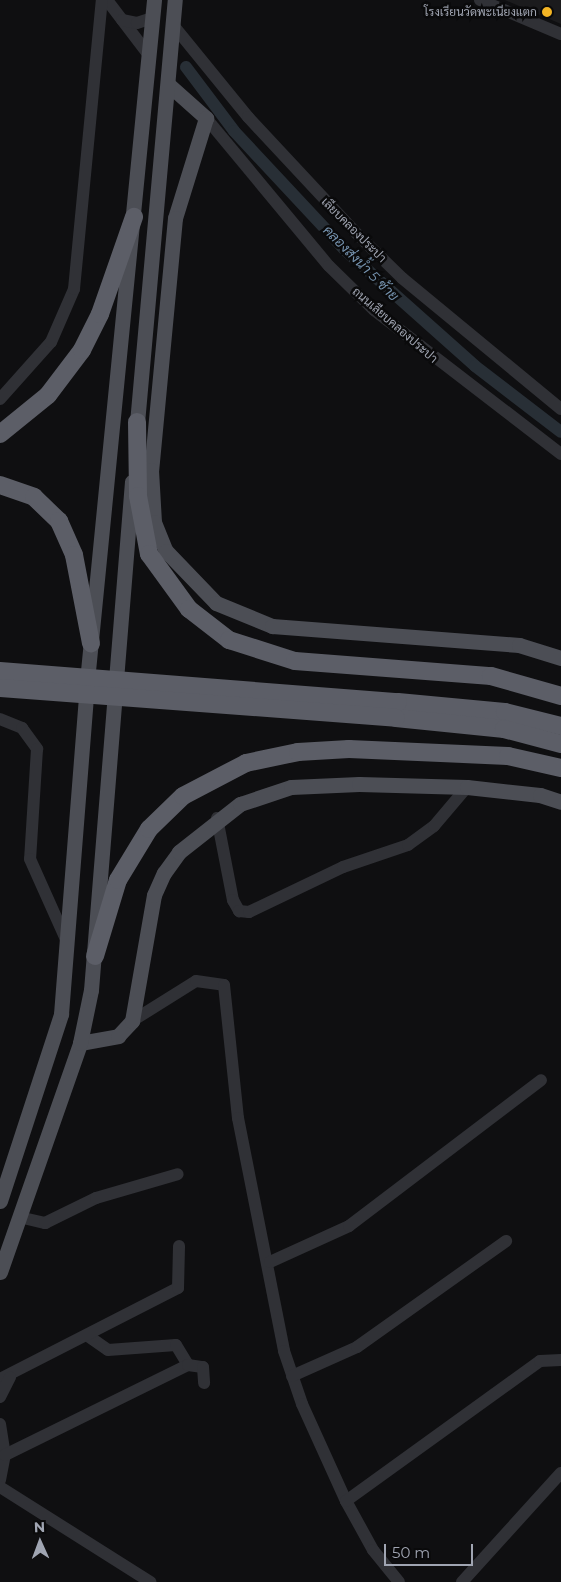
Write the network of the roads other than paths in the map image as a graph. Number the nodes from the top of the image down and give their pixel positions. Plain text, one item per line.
1 (102, 0) edge
2 (106, 0) edge
3 (154, 0) edge
4 (176, 0) edge
5 (480, 0) edge
6 (152, 18) junction
7 (122, 20) junction
8 (173, 25) junction
9 (561, 34) edge
10 (148, 54) junction
11 (169, 85) junction
12 (206, 118) junction
13 (134, 218) junction
14 (0, 399) edge
15 (561, 409) edge
16 (137, 422) junction
17 (0, 434) edge
18 (561, 454) edge
19 (0, 485) edge
20 (91, 643) junction
21 (561, 658) edge
22 (0, 671) edge
23 (0, 688) edge
24 (561, 696) edge
25 (397, 710) junction
26 (0, 719) edge
27 (561, 726) edge
28 (561, 744) edge
29 (561, 768) edge
30 (467, 787) junction
31 (561, 802) edge
32 (217, 818) junction
33 (68, 944) junction
34 (95, 956) junction
35 (132, 1021) junction
36 (80, 1043) junction
37 (541, 1080) dead end
38 (178, 1174) dead end
39 (0, 1201) edge
40 (19, 1217) junction
41 (506, 1241) dead end
42 (179, 1246) dead end
43 (270, 1262) junction
44 (0, 1272) edge
45 (88, 1336) junction
46 (561, 1360) edge
47 (188, 1364) junction
48 (292, 1376) junction
49 (5, 1378) edge
50 (204, 1383) dead end
51 (0, 1397) edge
52 (0, 1424) edge
53 (5, 1455) junction
54 (561, 1473) edge
55 (0, 1480) edge
56 (0, 1487) edge
57 (346, 1501) junction
58 (150, 1582) edge
59 (399, 1582) edge
60 (462, 1582) edge

1 - 14 street
2 - 7 street
3 - 6 main road
4 - 8 main road
5 - 9 street
6 - 7 street
6 - 10 main road
7 - 10 street
8 - 11 main road
8 - 15 street, เลียบคลองประปา
10 - 13 main road
11 - 12 main road, ถนนเลียบคลองประปา
11 - 16 main road
12 - 18 street, ถนนเลียบคลองประปา
12 - 21 main road
13 - 17 highway
13 - 20 main road
16 - 24 highway
16 - 34 main road
19 - 20 highway
20 - 33 main road
22 - 25 highway, bridge
23 - 25 highway, bridge
25 - 27 highway
25 - 28 highway
26 - 33 street
29 - 34 highway
30 - 31 main road
30 - 32 main road
30 - 32 street
32 - 35 main road
33 - 39 main road
34 - 36 main road
35 - 36 main road
35 - 43 street
36 - 40 main road
37 - 43 street
38 - 40 street
40 - 44 main road
41 - 48 street
42 - 45 street
43 - 48 street
45 - 47 street
45 - 49 street
46 - 57 street
47 - 50 street
47 - 53 street
48 - 57 street
49 - 51 street
52 - 53 street
53 - 55 street
54 - 60 street
56 - 58 street
57 - 59 street

